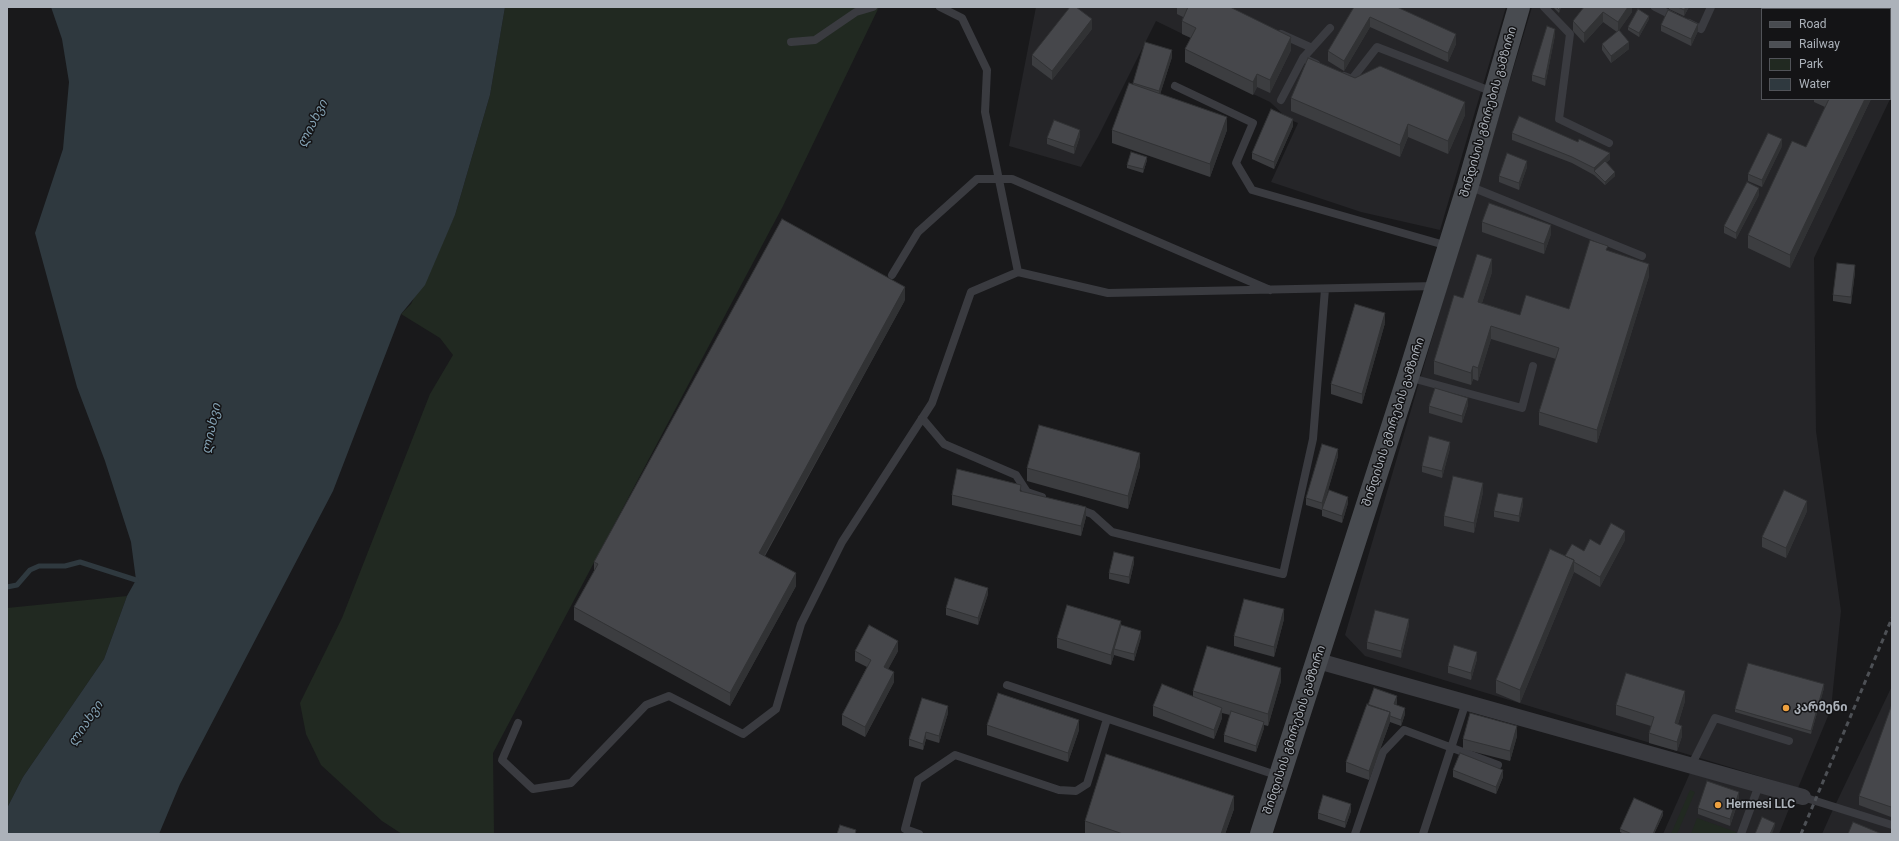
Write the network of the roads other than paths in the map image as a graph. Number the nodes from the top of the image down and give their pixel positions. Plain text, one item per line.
1 (873, 7) edge
2 (940, 7) edge
3 (1519, 7) edge
4 (1544, 7) edge
5 (1655, 7) edge
6 (1711, 7) edge
7 (1330, 28) dead end
8 (1271, 29) edge
9 (791, 42) dead end
10 (1312, 48) junction
11 (1303, 58) junction
12 (1324, 67) edge
13 (1338, 73) edge
14 (1175, 86) dead end
15 (1494, 93) junction
16 (1281, 100) dead end
17 (1609, 143) dead end
18 (998, 179) junction
19 (1468, 186) junction
20 (1449, 246) junction
21 (1642, 256) dead end
22 (1018, 272) junction
23 (892, 275) dead end
24 (1436, 286) junction
25 (1325, 289) junction
26 (1273, 291) junction
27 (1533, 366) dead end
28 (1408, 377) junction
29 (922, 418) junction
30 (1049, 500) edge
31 (1071, 507) edge
32 (1318, 661) junction
33 (1007, 685) dead end
34 (1466, 702) junction
35 (1107, 719) junction
36 (518, 723) dead end
37 (1789, 741) dead end
38 (1451, 748) junction
39 (1498, 765) dead end
40 (1691, 766) junction
41 (1279, 776) junction
42 (1759, 785) junction
43 (1803, 797) joint
44 (1892, 825) edge
45 (904, 832) edge
46 (919, 834) edge
47 (1261, 834) edge
48 (1355, 834) edge
49 (1423, 834) edge
50 (1741, 834) edge

1 - 9 lane
2 - 18 lane
3 - 15 main road, შინდისის გმირების გამზირი
4 - 17 lane
5 - 6 lane
7 - 10 lane
8 - 10 lane
10 - 11 lane
11 - 12 lane
11 - 16 lane
13 - 15 lane
14 - 20 lane
15 - 19 main road, შინდისის გმირების გამზირი
18 - 22 lane
18 - 23 lane
18 - 26 lane
19 - 20 main road, შინდისის გმირების გამზირი
19 - 21 lane
20 - 24 main road, შინდისის გმირების გამზირი
22 - 26 lane
22 - 29 lane
24 - 25 lane
24 - 28 main road, შინდისის გმირების გამზირი
25 - 26 lane
25 - 31 lane
27 - 28 lane
28 - 32 main road, შინდისის გმირების გამზირი
29 - 30 lane
29 - 36 lane
32 - 34 street
32 - 41 main road, შინდისის გმირების გამზირი
33 - 35 lane
34 - 38 lane
34 - 40 street
35 - 41 lane
35 - 45 lane
37 - 40 lane
38 - 39 lane
38 - 48 lane
38 - 49 lane
40 - 42 street
41 - 47 main road, შინდისის გმირების გამზირი
42 - 43 street
42 - 50 lane
43 - 44 lane
45 - 46 lane

